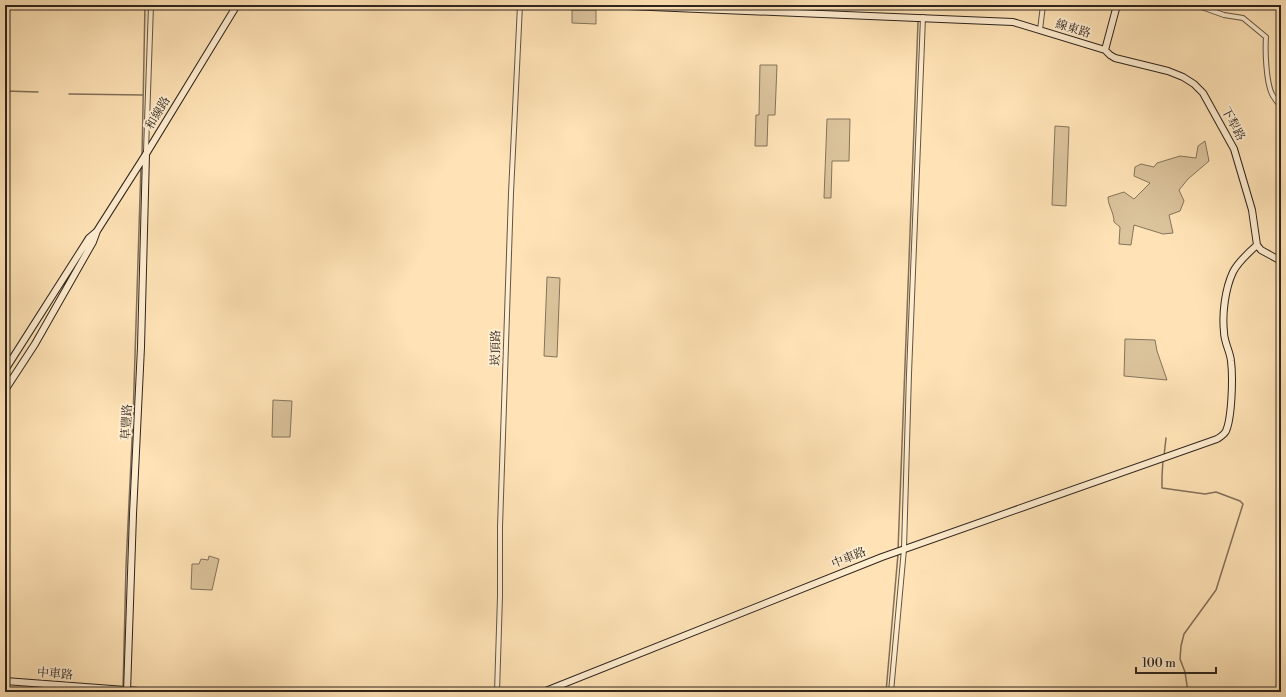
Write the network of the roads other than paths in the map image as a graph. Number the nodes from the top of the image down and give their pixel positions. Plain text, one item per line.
1 (151, 5) edge
2 (237, 5) edge
3 (520, 5) edge
4 (604, 5) edge
5 (1043, 5) edge
6 (1117, 5) edge
7 (1196, 5) edge
8 (923, 17) junction
9 (1040, 30) junction
10 (1105, 50) junction
11 (1281, 107) edge
12 (146, 154) junction
13 (97, 231) junction
14 (1257, 245) junction
15 (1281, 261) edge
16 (5, 370) edge
17 (5, 390) edge
18 (904, 549) junction
19 (5, 681) edge
20 (127, 691) edge
21 (152, 692) edge
22 (497, 692) edge
23 (543, 692) edge
24 (890, 692) edge

1 - 12 street
2 - 12 street, 和線路
3 - 22 street, 崁頂路
4 - 8 street, 線東路
5 - 9 street
6 - 10 street
7 - 11 street
8 - 9 street, 線東路
8 - 18 street
9 - 10 street, 線東路
10 - 14 street, 下犁路
12 - 13 street, 和線路
12 - 20 street, 草豐路
13 - 16 street, 和線路
13 - 17 street, 和線路
14 - 15 street
14 - 18 street, 中車路
18 - 23 street, 中車路
18 - 24 street
19 - 20 street, 中車路
20 - 21 street, 中車路

